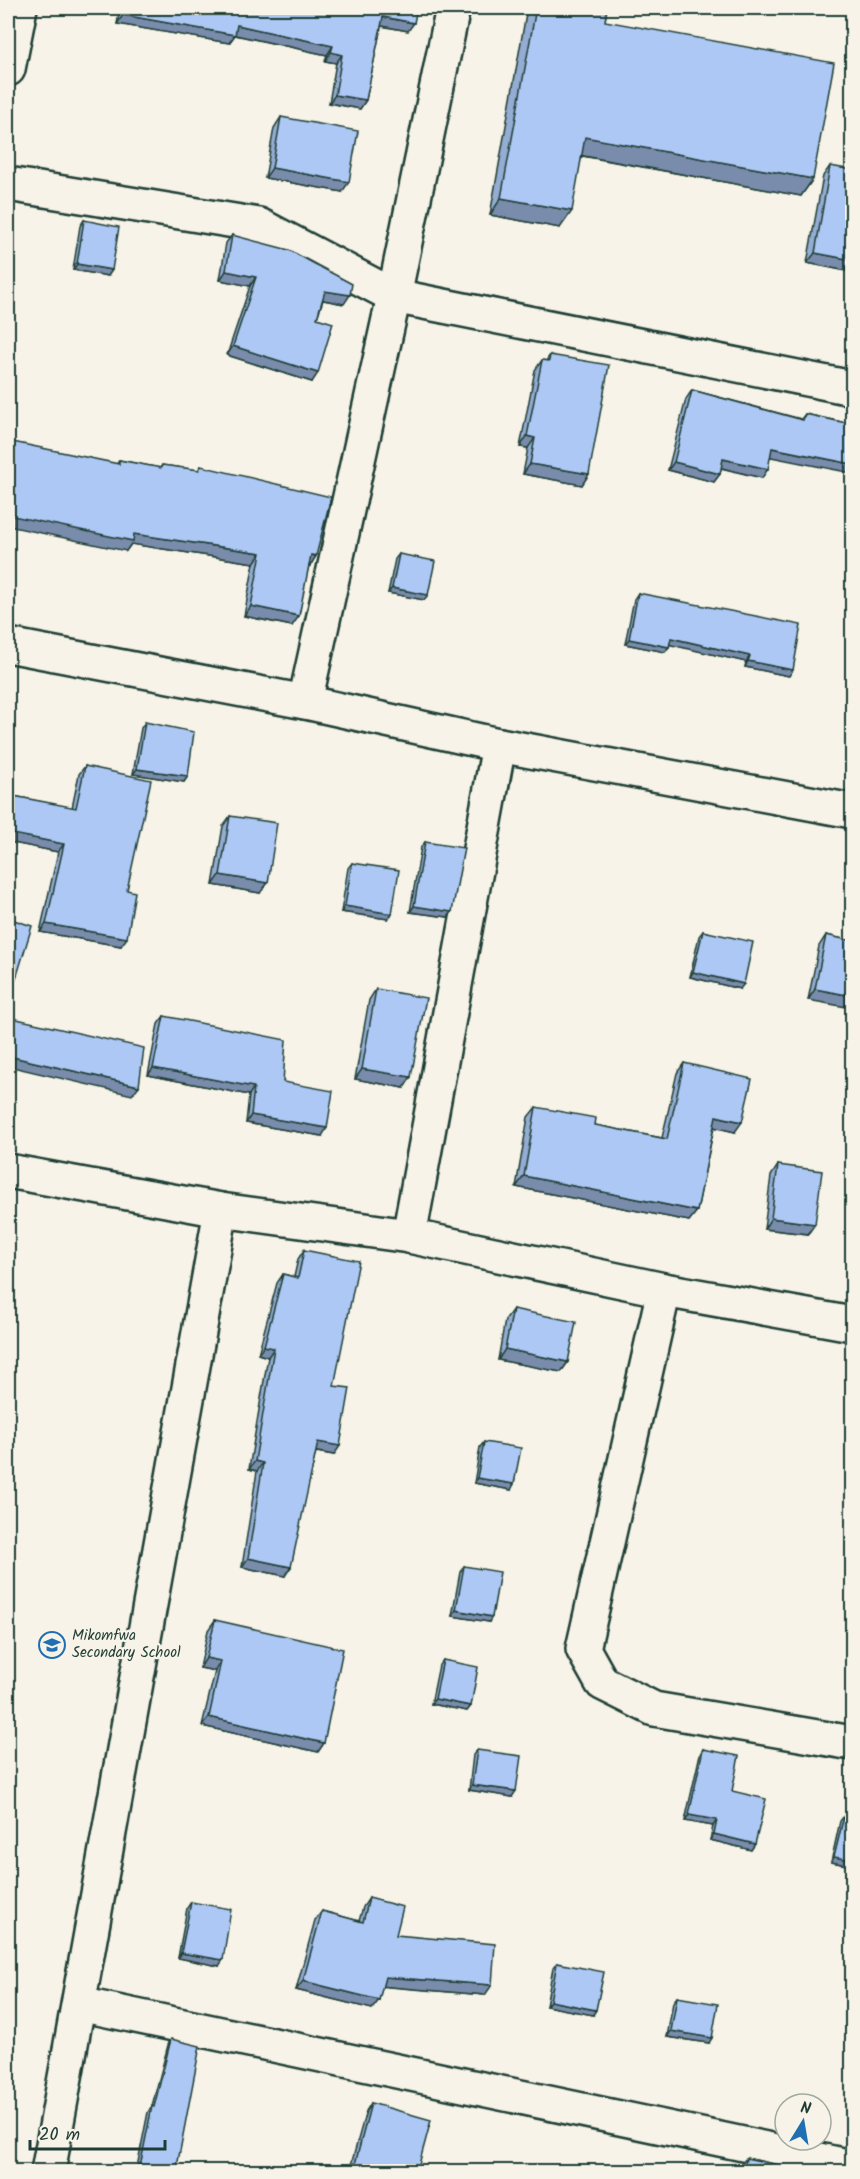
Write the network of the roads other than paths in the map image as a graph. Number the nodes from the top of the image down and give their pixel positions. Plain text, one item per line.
1 (20, 8) edge
2 (453, 8) edge
3 (8, 69) edge
4 (8, 184) edge
5 (394, 296) junction
6 (852, 388) edge
7 (8, 645) edge
8 (305, 702) junction
9 (499, 745) junction
10 (852, 811) edge
11 (8, 1171) edge
12 (221, 1210) junction
13 (409, 1236) junction
14 (664, 1290) junction
15 (852, 1324) edge
16 (852, 1743) edge
17 (79, 2004) junction
18 (852, 2167) edge
19 (48, 2172) edge

1 - 3 street
2 - 5 street
4 - 5 street
5 - 6 street
5 - 8 street
7 - 8 street
8 - 9 street
9 - 10 street
9 - 13 street
11 - 12 street
12 - 13 street
12 - 17 street
13 - 14 street
14 - 15 street
14 - 16 street
17 - 18 street
17 - 19 street

